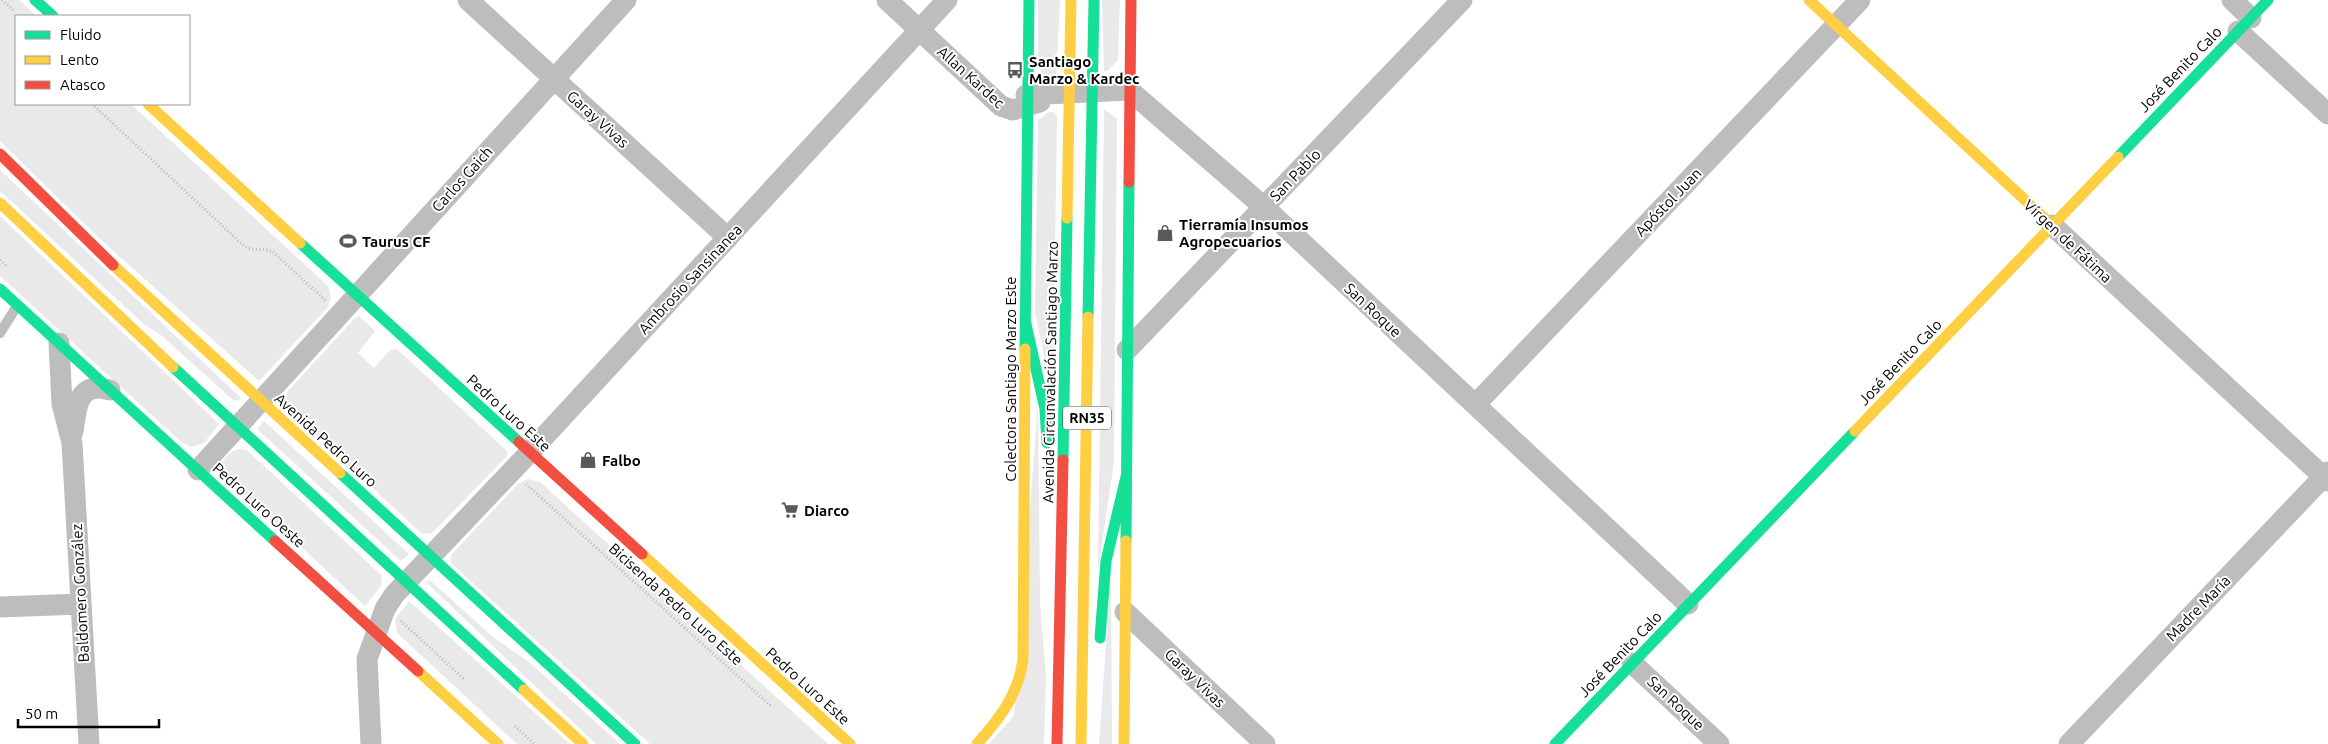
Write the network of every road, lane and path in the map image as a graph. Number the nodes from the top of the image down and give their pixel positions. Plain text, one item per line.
1 (2, 0) edge
2 (35, 0) edge
3 (468, 0) edge
4 (626, 0) edge
5 (886, 0) edge
6 (947, 0) edge
7 (1029, 0) edge
8 (1071, 0) edge
9 (1094, 0) edge
10 (1131, 0) edge
11 (1462, 0) edge
12 (1809, 0) edge
13 (1860, 0) edge
14 (2232, 0) edge
15 (2268, 0) edge
16 (19, 15) edge
17 (52, 15) edge
18 (2244, 24) junction
19 (1836, 25) junction
20 (919, 30) junction
21 (554, 79) junction
22 (1129, 90) junction
23 (1092, 92) junction
24 (1070, 93) junction
25 (1026, 101) junction
26 (93, 105) edge
27 (149, 105) edge
28 (2328, 114) edge
29 (0, 154) edge
30 (0, 203) edge
31 (1264, 207) junction
32 (2052, 225) junction
33 (728, 238) junction
34 (0, 289) edge
35 (357, 294) junction
36 (329, 304) dead end
37 (18, 305) junction
38 (1025, 320) junction
39 (0, 332) edge
40 (59, 343) junction
41 (1127, 350) junction
42 (110, 390) junction
43 (261, 400) junction
44 (1475, 405) junction
45 (238, 426) junction
46 (72, 442) junction
47 (530, 452) junction
48 (1047, 458) dead end
49 (198, 470) junction
50 (1126, 477) junction
51 (2326, 477) edge
52 (523, 481) dead end
53 (430, 556) junction
54 (406, 581) junction
55 (1048, 598) dead end
56 (81, 604) junction
57 (1688, 604) junction
58 (0, 607) edge
59 (1125, 612) junction
60 (376, 631) junction
61 (1100, 646) dead end
62 (1632, 663) junction
63 (1059, 694) junction
64 (777, 711) dead end
65 (1094, 717) dead end
66 (89, 744) edge
67 (371, 744) edge
68 (498, 744) edge
69 (583, 744) edge
70 (635, 744) edge
71 (850, 744) edge
72 (977, 744) edge
73 (1056, 744) edge
74 (1081, 744) edge
75 (1090, 744) edge
76 (1124, 744) edge
77 (1265, 744) edge
78 (1554, 744) edge
79 (1719, 744) edge
80 (2069, 744) edge

1 - 16 path
2 - 17 main road
3 - 21 street, Garay Vivas
4 - 21 street, Carlos Gaich
5 - 20 street, Allan Kardec
6 - 20 street, Ambrosio Sansinanea
7 - 25 main road, Colectora Santiago Marzo Este
8 - 24 main road, Avenida Circunvalación Santiago Marzo / RN35
9 - 23 main road, RN35
10 - 22 main road
11 - 31 street, San Pablo
12 - 19 main road, Vírgen de Fátima
13 - 19 street, Apóstol Juan
14 - 18 street
15 - 18 main road, José Benito Calo
18 - 28 street
18 - 32 main road, José Benito Calo
19 - 32 main road, Vírgen de Fátima
19 - 44 street, Apóstol Juan
20 - 25 street, Allan Kardec
20 - 33 street, Ambrosio Sansinanea
21 - 33 street, Garay Vivas
21 - 35 street, Carlos Gaich
22 - 23 street
22 - 31 street, San Roque
22 - 41 main road
23 - 24 street
23 - 74 main road, RN35
24 - 25 street
24 - 63 main road, Avenida Circunvalación Santiago Marzo / RN35
25 - 38 main road, Colectora Santiago Marzo Este
26 - 36 path
27 - 35 main road, Pedro Luro Este
29 - 43 main road, Avenida Pedro Luro
30 - 45 main road
31 - 41 street, San Pablo
31 - 44 street, San Roque
32 - 51 street, Vírgen de Fátima
32 - 57 main road, José Benito Calo
33 - 47 street, Ambrosio Sansinanea
34 - 37 main road, Pedro Luro Oeste
35 - 43 street, Carlos Gaich
35 - 47 main road, Pedro Luro Este
37 - 39 lane
37 - 40 main road, Pedro Luro Oeste
38 - 48 main road
38 - 72 main road, Colectora Santiago Marzo Este
40 - 42 main road, Pedro Luro Oeste
40 - 46 street, Baldomero González
41 - 50 main road
42 - 46 street, Baldomero González
42 - 49 main road, Pedro Luro Oeste
43 - 45 street, Carlos Gaich
43 - 53 main road, Avenida Pedro Luro
44 - 57 street, San Roque
45 - 49 street, Carlos Gaich
45 - 54 main road
46 - 56 street, Baldomero González
47 - 53 street, Ambrosio Sansinanea
47 - 71 main road, Pedro Luro Este
49 - 60 main road, Pedro Luro Oeste
50 - 59 main road
50 - 61 main road
51 - 80 street, Madre María
52 - 64 path, Bicisenda Pedro Luro Este
53 - 54 street, Ambrosio Sansinanea
53 - 70 main road, Avenida Pedro Luro
54 - 60 street, Ambrosio Sansinanea
54 - 69 main road
55 - 63 main road
56 - 58 street
56 - 66 street, Baldomero González
57 - 62 main road, José Benito Calo
59 - 76 main road
59 - 77 street, Garay Vivas
60 - 67 street, Ambrosio Sansinanea
60 - 68 main road, Pedro Luro Oeste
62 - 78 main road, José Benito Calo
62 - 79 street, San Roque
63 - 73 main road, Avenida Circunvalación Santiago Marzo / RN35
65 - 75 main road

